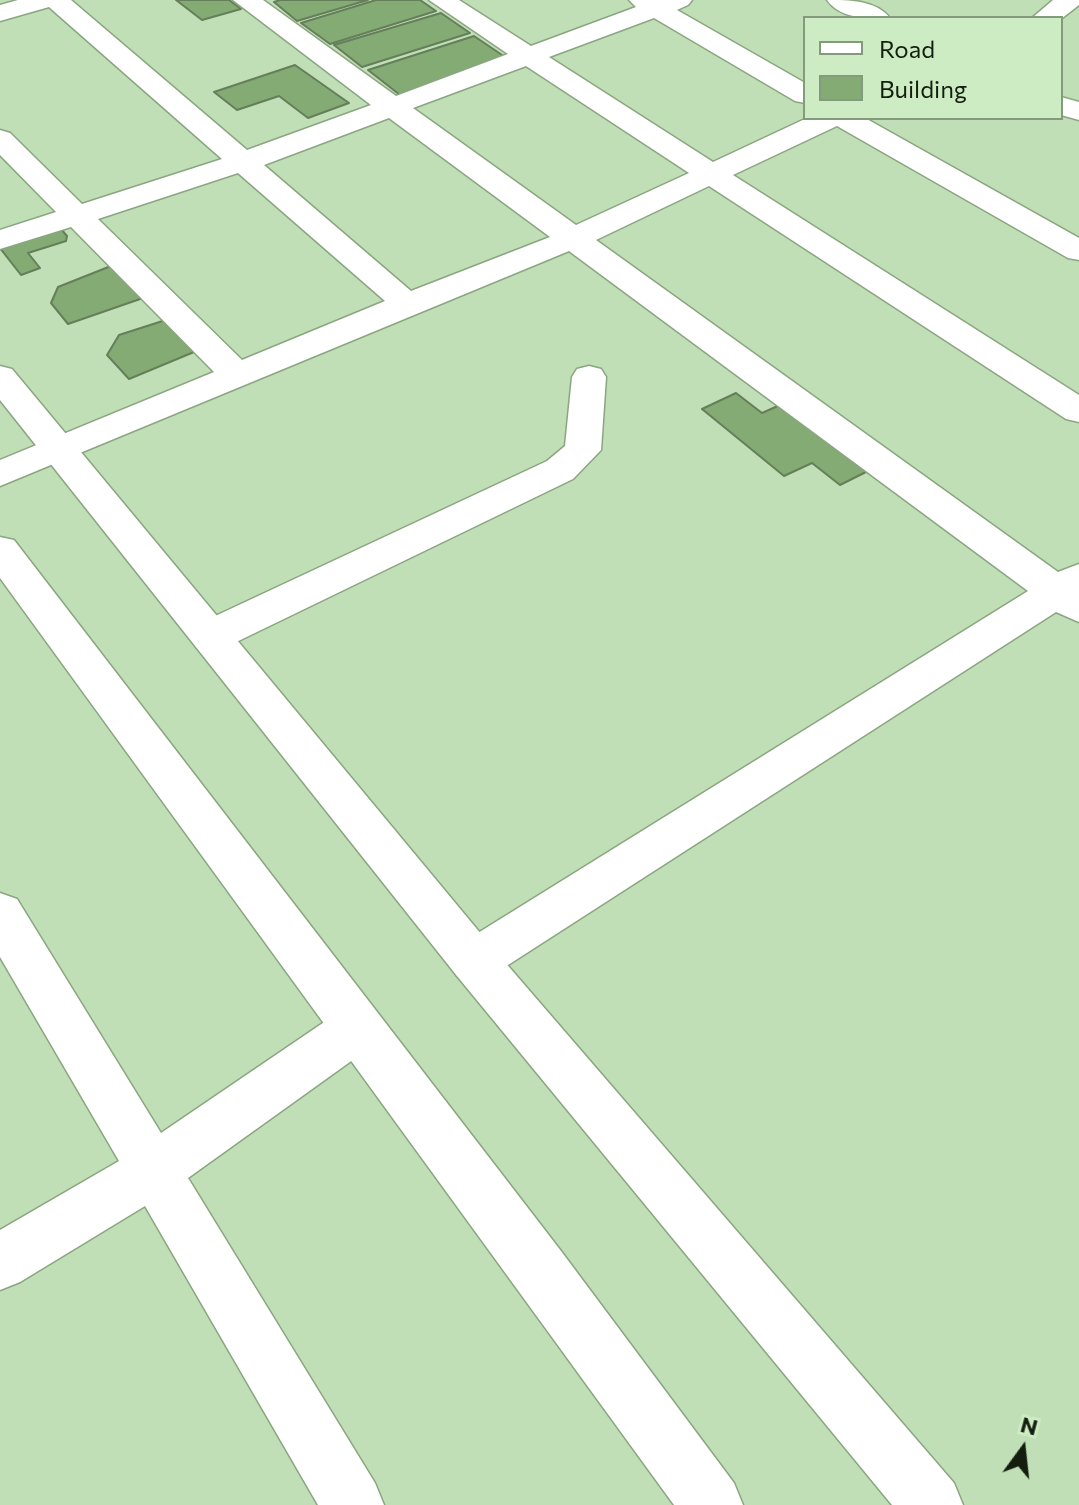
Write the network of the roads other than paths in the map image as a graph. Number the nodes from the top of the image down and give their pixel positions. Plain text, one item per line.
1 (47, 0) edge
2 (56, 0) edge
3 (246, 0) edge
4 (442, 0) edge
5 (1070, 0) edge
6 (659, 3) edge
7 (0, 13) edge
8 (1048, 16) edge
9 (526, 55) junction
10 (803, 94) edge
11 (390, 107) junction
12 (826, 120) edge
13 (848, 120) edge
14 (0, 139) edge
15 (246, 161) junction
16 (712, 175) junction
17 (73, 215) junction
18 (572, 239) junction
19 (0, 240) edge
20 (1079, 251) edge
21 (407, 304) junction
22 (238, 376) junction
23 (0, 377) edge
24 (589, 377) dead end
25 (1079, 411) edge
26 (61, 450) junction
27 (0, 474) edge
28 (0, 550) edge
29 (1072, 593) edge
30 (211, 636) junction
31 (0, 913) edge
32 (474, 961) junction
33 (357, 1028) junction
34 (152, 1171) junction
35 (0, 1262) edge
36 (353, 1505) edge
37 (712, 1505) edge
38 (932, 1505) edge

1 - 7 main road
2 - 15 main road
3 - 11 main road
4 - 9 main road
5 - 8 main road
6 - 9 main road
6 - 10 main road
9 - 11 main road
9 - 16 main road
11 - 15 main road
11 - 18 main road
12 - 16 main road
13 - 20 main road
14 - 17 main road
15 - 17 main road
15 - 21 main road
16 - 18 main road
16 - 25 main road
17 - 19 main road
17 - 22 main road
18 - 21 main road
18 - 29 main road
21 - 22 main road
22 - 26 main road
23 - 26 main road
24 - 30 main road
26 - 27 main road
26 - 30 main road
28 - 33 main road
29 - 32 main road
30 - 32 main road
31 - 34 main road
32 - 38 main road
33 - 34 main road
33 - 37 main road
34 - 35 main road
34 - 36 main road

